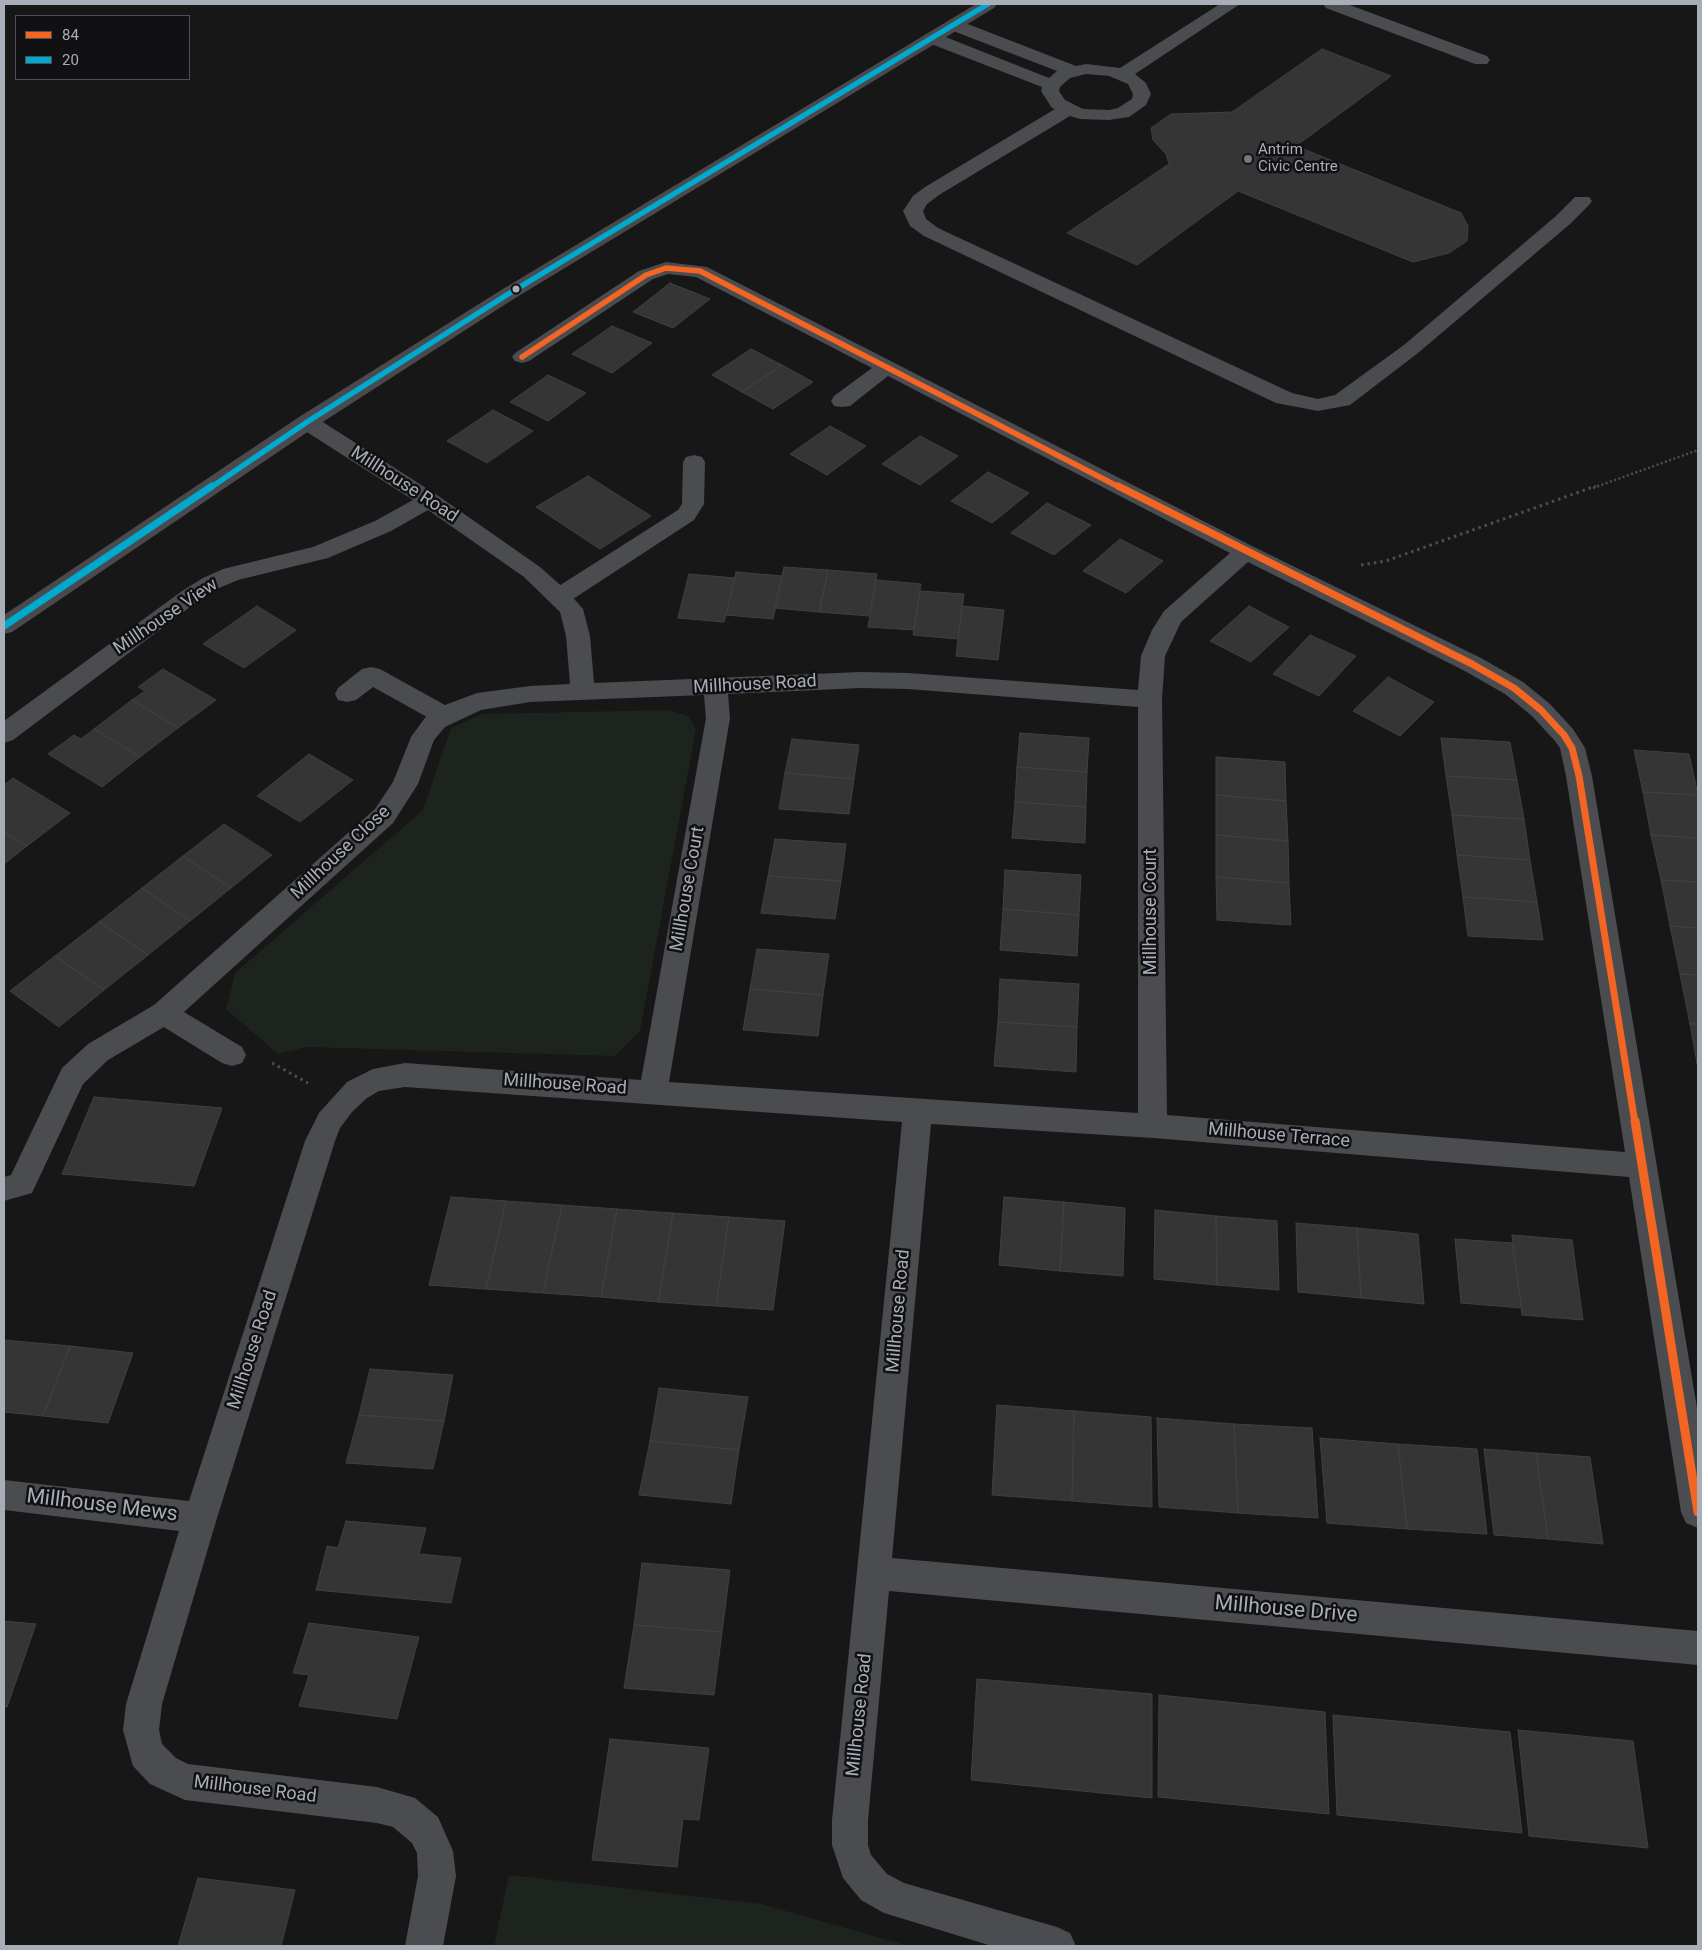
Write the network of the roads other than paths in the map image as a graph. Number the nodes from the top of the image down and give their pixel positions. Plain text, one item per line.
1 (988, 4) edge
2 (1231, 4) edge
3 (1332, 4) edge
4 (954, 24) junction
5 (932, 38) junction
6 (1481, 60) dead end
7 (1074, 71) junction
8 (1124, 74) junction
9 (1052, 85) junction
10 (1067, 110) junction
11 (1582, 201) dead end
12 (522, 357) dead end
13 (886, 367) junction
14 (842, 401) dead end
15 (307, 422) junction
16 (694, 462) dead end
17 (429, 500) junction
18 (1246, 552) junction
19 (559, 597) junction
20 (4, 626) edge
21 (715, 687) junction
22 (583, 692) junction
23 (347, 694) dead end
24 (1150, 699) junction
25 (445, 716) junction
26 (4, 734) edge
27 (164, 1013) junction
28 (232, 1055) road end
29 (653, 1091) junction
30 (918, 1110) junction
31 (1153, 1126) junction
32 (1641, 1166) junction
33 (4, 1189) edge
34 (4, 1495) edge
35 (1698, 1512) edge
36 (200, 1518) junction
37 (874, 1573) junction
38 (1698, 1648) edge
39 (424, 1946) edge
40 (1057, 1946) edge

1 - 4 main road
2 - 8 street
3 - 6 street
4 - 5 main road
4 - 7 street
5 - 9 street
5 - 15 main road
7 - 8 street
7 - 9 street
8 - 10 street
9 - 10 street
10 - 11 street
12 - 13 street
13 - 14 street
13 - 18 street
15 - 17 street, Millhouse Road
15 - 20 main road
16 - 19 street
17 - 19 street, Millhouse Road
17 - 26 street, Millhouse View
18 - 24 street
18 - 32 street
19 - 22 street, Millhouse Road
21 - 22 street, Millhouse Road
21 - 24 street, Millhouse Road
21 - 29 street, Millhouse Court
22 - 25 street, Millhouse Close
23 - 25 street
24 - 31 street, Millhouse Court
25 - 27 street, Millhouse Close
27 - 28 street
27 - 33 street, Millhouse Close
29 - 30 street, Millhouse Road
29 - 36 street, Millhouse Road
30 - 31 street, Millhouse Terrace
30 - 37 street, Millhouse Road
31 - 32 street, Millhouse Terrace
32 - 35 street
34 - 36 street, Millhouse Mews
36 - 39 street, Millhouse Road
37 - 38 street, Millhouse Drive
37 - 40 street, Millhouse Road

